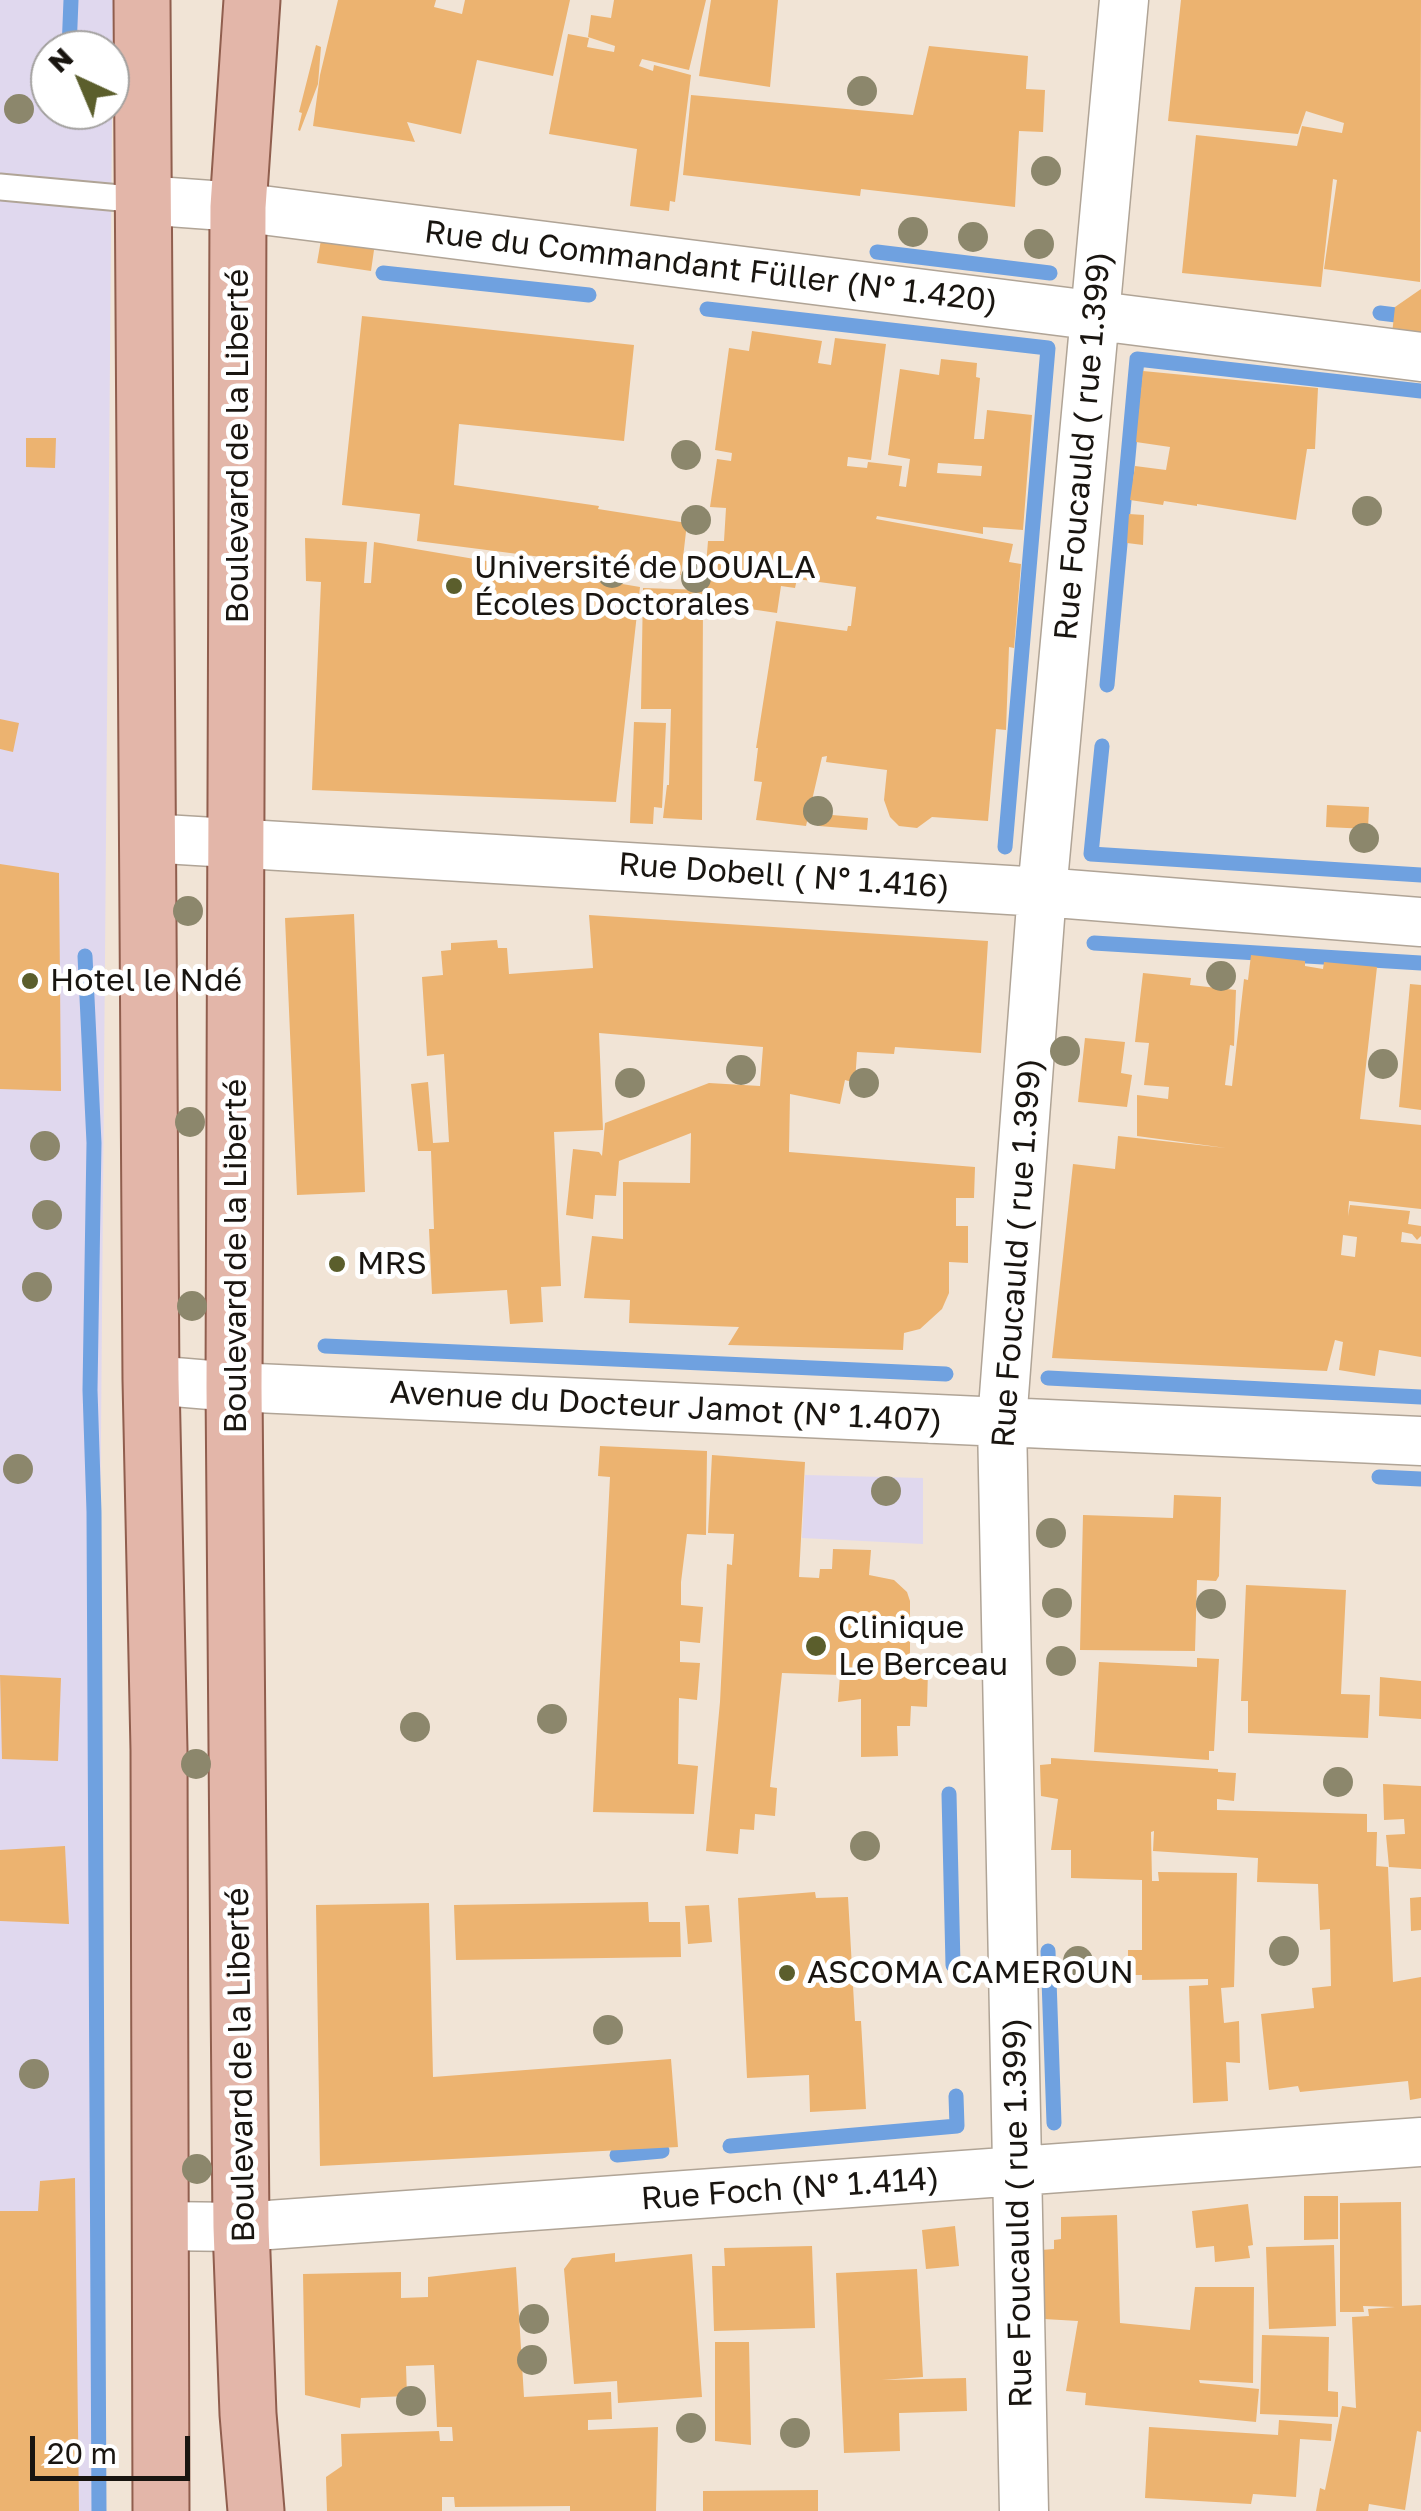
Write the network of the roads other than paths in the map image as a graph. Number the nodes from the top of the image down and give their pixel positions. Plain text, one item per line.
1 (142, 0) edge
2 (252, 0) edge
3 (1124, 0) edge
4 (0, 187) edge
5 (142, 200) junction
6 (238, 207) junction
7 (1095, 316) junction
8 (1421, 358) edge
9 (147, 838) junction
10 (237, 842) junction
11 (1042, 892) junction
12 (1421, 922) edge
13 (151, 1380) junction
14 (234, 1387) junction
15 (1002, 1422) junction
16 (1421, 1441) edge
17 (1421, 2142) edge
18 (1016, 2173) junction
19 (158, 2226) junction
20 (241, 2227) junction
21 (161, 2511) edge
22 (256, 2511) edge
23 (1024, 2511) edge

1 - 5 main road
2 - 6 main road, Boulevard de la Liberté
3 - 7 street, Rue Foucauld ( rue 1.399)
4 - 5 lane, Rue du Commandant Füller (N° 1.420)
5 - 6 street, Rue du Commandant Füller (N° 1.420)
5 - 9 main road
6 - 7 street, Rue du Commandant Füller (N° 1.420)
6 - 10 main road, Boulevard de la Liberté
7 - 8 street, Rue du Commandant Füller (N° 1.420)
7 - 11 street, Rue Foucauld ( rue 1.399)
9 - 10 street, Rue Dobell ( N° 1.416)
9 - 13 main road
10 - 11 street, Rue Dobell ( N° 1.416)
10 - 14 main road, Boulevard de la Liberté
11 - 12 street, Rue Dobell ( N° 1.416)
11 - 15 street, Rue Foucauld ( rue 1.399)
13 - 14 street, Avenue du Docteur Jamot (N° 1.407)
13 - 19 main road
14 - 15 street, Avenue du Docteur Jamot (N° 1.407)
14 - 20 main road, Boulevard de la Liberté
15 - 16 street, Avenue du Docteur Jamot (N° 1.407)
15 - 18 street, Rue Foucauld ( rue 1.399)
17 - 18 street, Rue Foch (N° 1.414)
18 - 20 street, Rue Foch (N° 1.414)
18 - 23 street, Rue Foucauld ( rue 1.399)
19 - 20 street, Rue Foch (N° 1.414)
19 - 21 main road
20 - 22 main road, Boulevard de la Liberté

